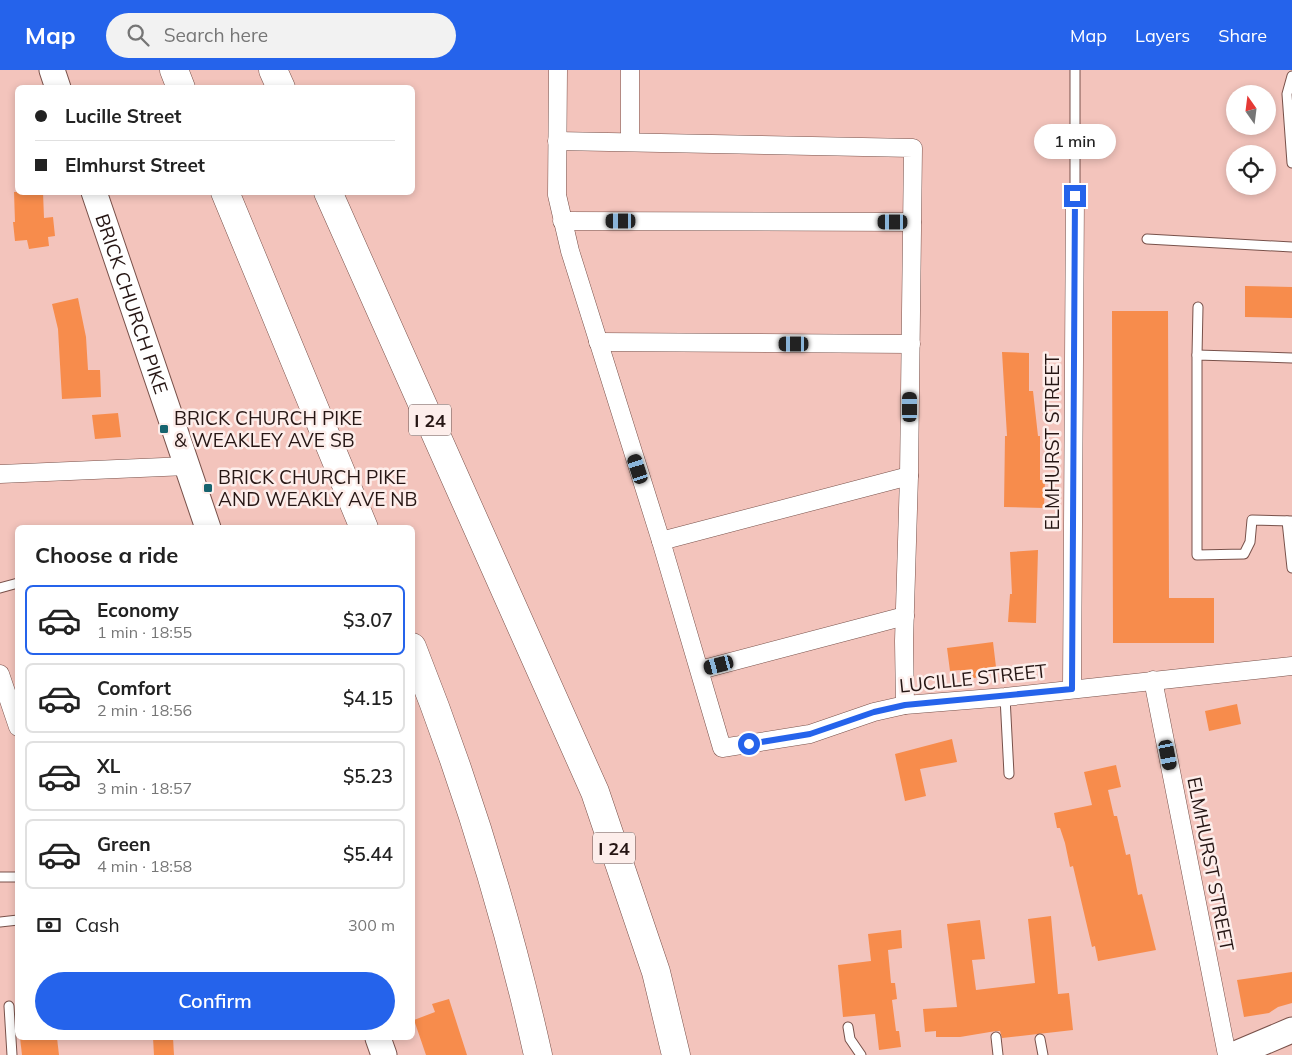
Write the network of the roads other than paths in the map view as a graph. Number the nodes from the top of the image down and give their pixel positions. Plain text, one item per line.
1 (52, 70) edge
2 (174, 70) edge
3 (273, 70) edge
4 (558, 70) edge
5 (630, 70) edge
6 (1075, 70) edge
7 (1292, 76) edge
8 (57, 85) edge
9 (181, 85) edge
10 (280, 85) edge
11 (557, 141) junction
12 (630, 141) junction
13 (1292, 163) edge
14 (95, 195) edge
15 (226, 195) edge
16 (329, 195) edge
17 (1075, 196) joint
18 (562, 221) junction
19 (912, 222) junction
20 (1147, 239) dead end
21 (1292, 247) edge
22 (1198, 307) dead end
23 (598, 342) junction
24 (911, 344) junction
25 (1197, 355) junction
26 (1292, 358) edge
27 (187, 466) junction
28 (0, 474) edge
29 (910, 476) junction
30 (1290, 521) edge
31 (207, 525) edge
32 (363, 525) edge
33 (661, 541) junction
34 (1292, 568) edge
35 (15, 584) edge
36 (0, 588) edge
37 (905, 616) junction
38 (415, 655) edge
39 (1292, 666) edge
40 (700, 670) junction
41 (0, 674) edge
42 (1153, 680) junction
43 (1072, 689) junction
44 (1005, 697) junction
45 (905, 705) junction
46 (15, 718) edge
47 (1009, 774) dead end
48 (0, 877) edge
49 (15, 877) edge
50 (15, 920) edge
51 (0, 922) edge
52 (9, 1006) dead end
53 (848, 1027) dead end
54 (1292, 1030) edge
55 (996, 1037) dead end
56 (1040, 1039) dead end
57 (379, 1040) edge
58 (12, 1055) edge
59 (384, 1055) edge
60 (538, 1055) edge
61 (676, 1055) edge
62 (861, 1055) edge
63 (998, 1055) edge
64 (1043, 1055) edge
65 (1227, 1055) edge
66 (1233, 1055) edge

1 - 8 street
2 - 9 highway
3 - 10 highway
4 - 11 street
5 - 12 street
6 - 17 lane
7 - 13 lane
11 - 12 street
11 - 18 street
12 - 19 street
14 - 27 street, BRICK CHURCH PIKE
15 - 32 highway
16 - 61 highway, I 24
17 - 43 street, ELMHURST STREET
18 - 19 street
18 - 23 street
19 - 24 street
20 - 21 lane
22 - 25 lane
23 - 24 street
23 - 33 street
24 - 29 street
25 - 26 lane
25 - 30 lane
27 - 28 street
27 - 31 street, BRICK CHURCH PIKE
29 - 33 street
29 - 37 street
30 - 34 lane
33 - 40 street
35 - 36 lane
37 - 40 street
37 - 45 street
38 - 60 highway
39 - 42 street, LUCILLE STREET
40 - 45 street, LUCILLE STREET
41 - 46 street
42 - 43 street, LUCILLE STREET
42 - 65 street, ELMHURST STREET
43 - 44 street, LUCILLE STREET
44 - 45 street, LUCILLE STREET
44 - 47 lane
48 - 49 lane
50 - 51 lane
52 - 58 lane
53 - 62 lane
54 - 66 street
55 - 63 lane
56 - 64 lane
57 - 59 street

